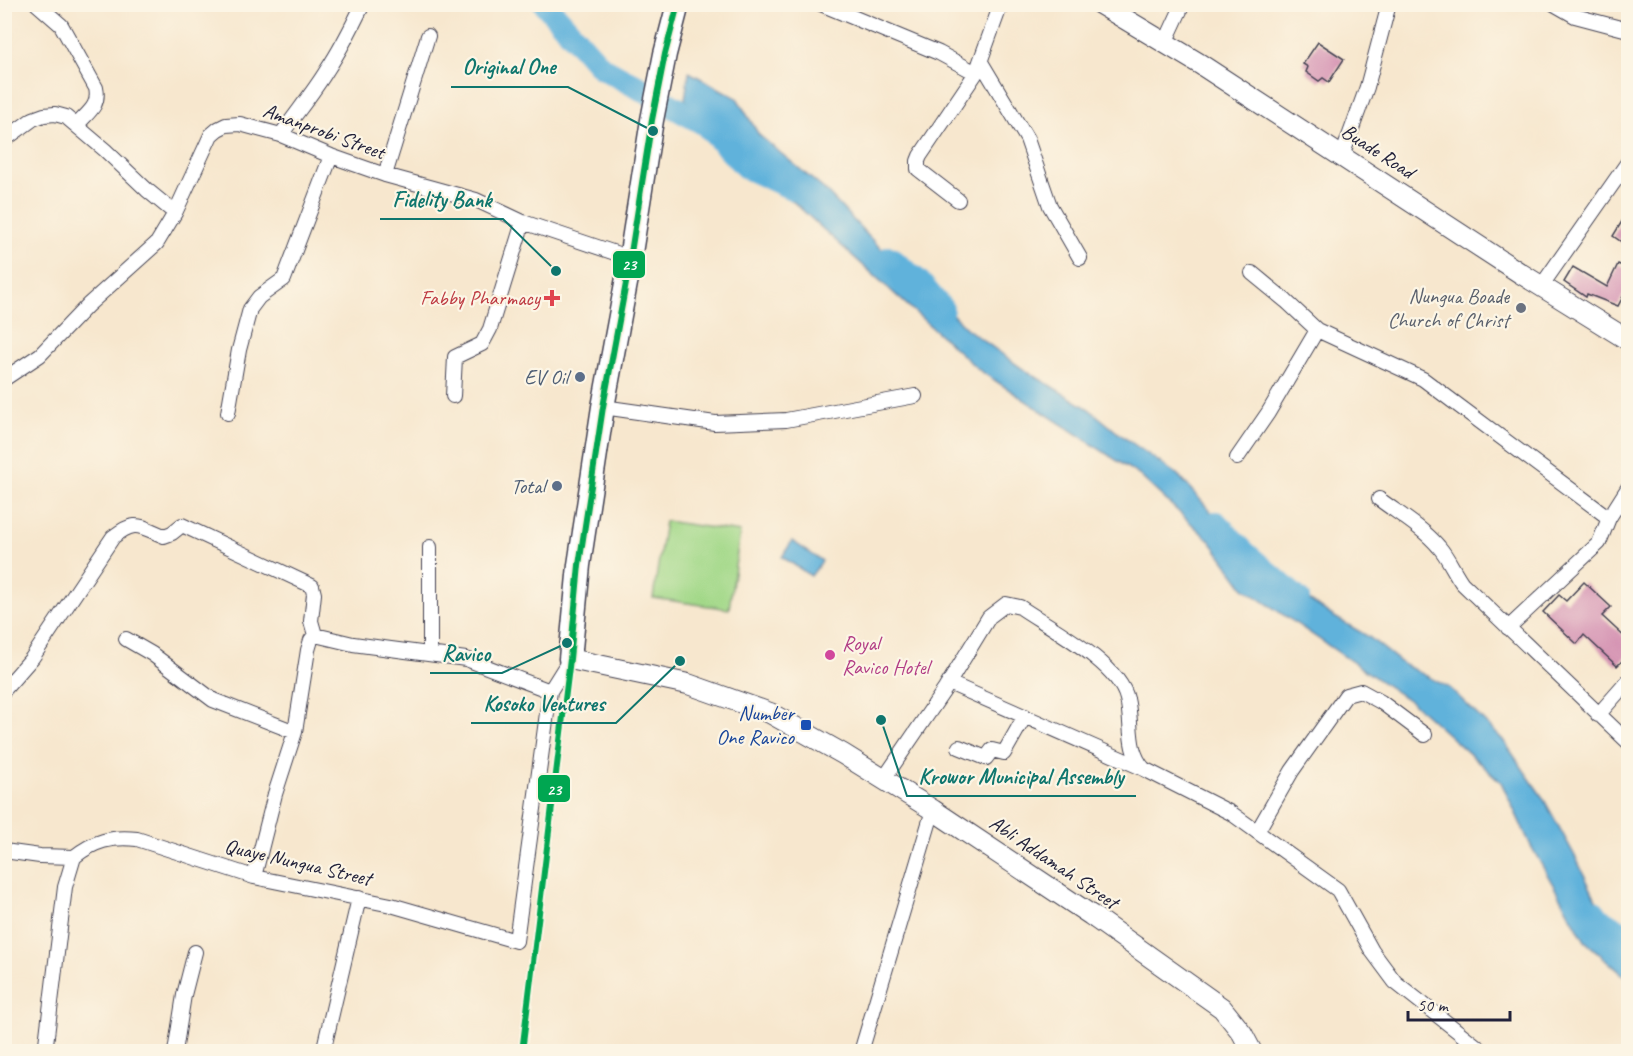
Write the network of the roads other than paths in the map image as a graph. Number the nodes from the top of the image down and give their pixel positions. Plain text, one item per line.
1 (37, 4) edge
2 (363, 4) edge
3 (678, 4) edge
4 (821, 4) edge
5 (1001, 4) edge
6 (1100, 4) edge
7 (1183, 4) edge
8 (1389, 4) edge
9 (1554, 4) edge
10 (1629, 30) edge
11 (428, 36) dead end
12 (1165, 43) junction
13 (979, 68) junction
14 (77, 125) junction
15 (281, 135) junction
16 (4, 140) edge
17 (331, 156) junction
18 (1342, 156) junction
19 (1629, 162) edge
20 (385, 175) junction
21 (958, 200) dead end
22 (175, 213) junction
23 (524, 222) junction
24 (630, 258) junction
25 (1080, 258) dead end
26 (1252, 273) dead end
27 (1542, 285) junction
28 (1317, 330) junction
29 (1629, 340) edge
30 (4, 379) edge
31 (453, 396) dead end
32 (915, 396) dead end
33 (603, 407) junction
34 (228, 413) dead end
35 (1237, 458) dead end
36 (1629, 488) edge
37 (1379, 499) dead end
38 (1609, 518) junction
39 (430, 547) dead end
40 (1508, 628) junction
41 (315, 635) junction
42 (126, 639) dead end
43 (430, 652) junction
44 (570, 659) junction
45 (1629, 681) edge
46 (949, 683) junction
47 (4, 690) edge
48 (550, 691) junction
49 (1598, 715) junction
50 (1025, 716) junction
51 (295, 732) junction
52 (1425, 735) dead end
53 (1629, 742) edge
54 (959, 747) dead end
55 (1144, 769) junction
56 (884, 780) junction
57 (933, 810) junction
58 (1257, 832) junction
59 (4, 851) edge
60 (75, 857) junction
61 (254, 877) junction
62 (359, 898) junction
63 (195, 952) dead end
64 (45, 1052) edge
65 (175, 1052) edge
66 (322, 1052) edge
67 (861, 1052) edge
68 (1252, 1052) edge
69 (1484, 1052) edge

1 - 14 street
2 - 15 street
3 - 24 main road
4 - 13 street
5 - 13 street
6 - 12 street, Buade Road
7 - 12 street
8 - 18 street
9 - 10 street
11 - 20 street
12 - 18 street, Buade Road
13 - 21 street
13 - 25 street
14 - 16 street
14 - 22 street
15 - 17 street, Amanprobi Street
15 - 22 street, Amanprobi Street
17 - 20 street, Amanprobi Street
17 - 34 street
18 - 27 street, Buade Road
19 - 27 street
20 - 23 street, Amanprobi Street
22 - 30 street, Amanprobi Street
23 - 24 street, Amanprobi Street
23 - 31 street
24 - 33 main road
26 - 28 street
27 - 29 street, Buade Road
28 - 35 street
28 - 38 street
32 - 33 street
33 - 44 main road
36 - 38 street
37 - 40 street
38 - 40 street
39 - 43 street
40 - 49 street
41 - 43 street
41 - 47 street
41 - 51 street
42 - 51 street
43 - 48 street
44 - 48 street
44 - 56 street, Abli Addamah Street
45 - 49 street
46 - 50 street
46 - 55 street
46 - 56 street
48 - 62 street, Quaye Nungua Street
49 - 53 street
50 - 54 street
50 - 55 street
51 - 61 street
52 - 58 street
55 - 58 street
56 - 57 street, Abli Addamah Street
57 - 67 street
57 - 68 street, Abli Addamah Street
58 - 69 street
59 - 60 street
60 - 61 street, Quaye Nungua Street
60 - 64 street
61 - 62 street, Quaye Nungua Street
62 - 66 street
63 - 65 street

